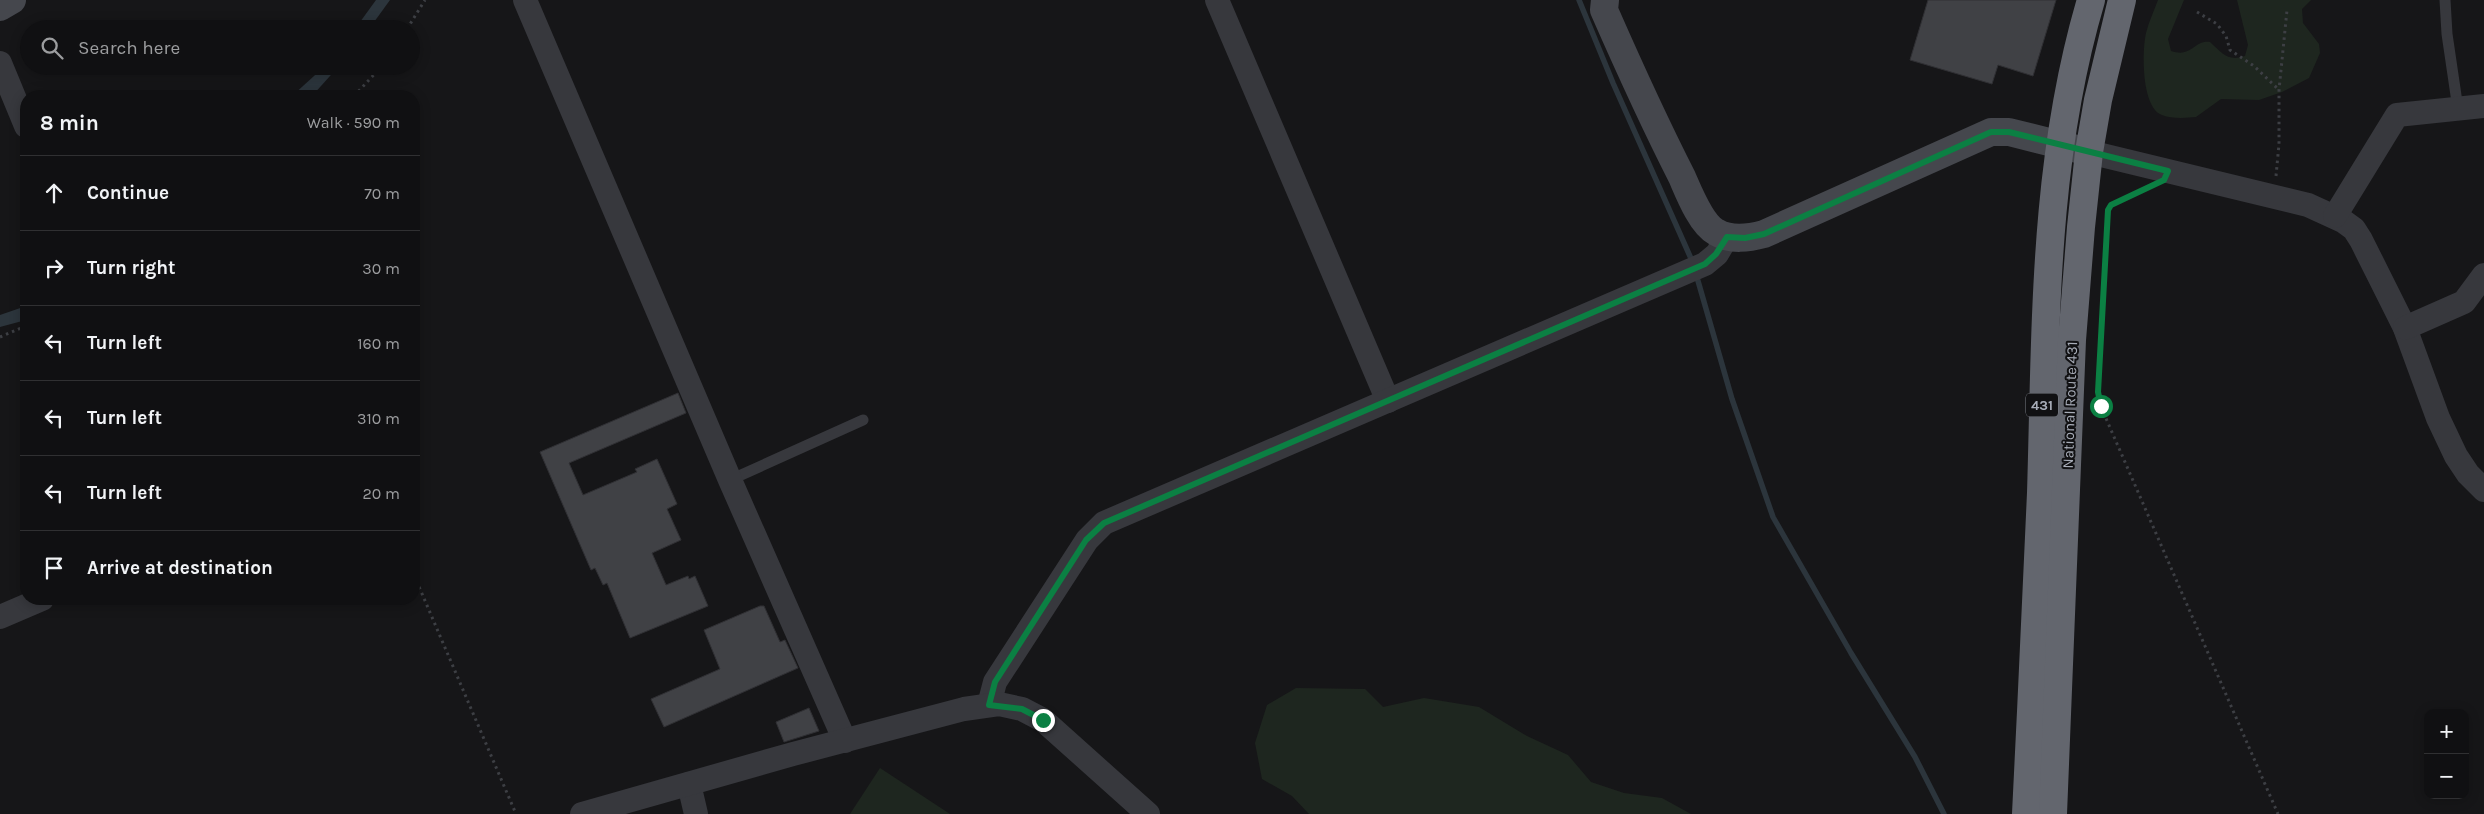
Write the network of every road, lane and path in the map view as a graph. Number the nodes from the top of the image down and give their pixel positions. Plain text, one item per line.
1 (12, 0) edge
2 (425, 0) edge
3 (525, 0) edge
4 (1217, 0) edge
5 (1605, 0) edge
6 (2091, 0) edge
7 (2122, 0) edge
8 (2445, 0) edge
9 (0, 7) edge
10 (2287, 10) dead end
11 (2197, 12) dead end
12 (413, 20) edge
13 (0, 63) edge
14 (374, 75) edge
15 (360, 90) edge
16 (2279, 90) junction
17 (2484, 106) edge
18 (2458, 109) junction
19 (20, 111) edge
20 (2060, 145) junction
21 (2089, 152) junction
22 (2168, 171) junction
23 (2272, 196) junction
24 (2107, 216) dead end
25 (2335, 216) junction
26 (2106, 235) dead end
27 (1727, 237) junction
28 (2484, 274) edge
29 (2405, 328) junction
30 (20, 329) edge
31 (0, 338) edge
32 (1388, 400) junction
33 (863, 420) dead end
34 (730, 480) junction
35 (2484, 490) edge
36 (420, 589) edge
37 (28, 605) edge
38 (0, 617) edge
39 (989, 705) junction
40 (845, 741) junction
41 (689, 784) junction
42 (516, 814) edge
43 (582, 814) edge
44 (696, 814) edge
45 (1148, 814) edge
46 (2026, 814) edge
47 (2053, 814) edge
48 (2278, 814) edge

1 - 9 street
2 - 12 path
3 - 34 street
4 - 32 street
5 - 27 street
6 - 20 highway, National Route 431 / 431
7 - 21 highway, National Route 431 / 431
8 - 18 lane
10 - 16 path
11 - 16 path
13 - 19 street
14 - 15 path
16 - 23 path
17 - 18 street
18 - 25 street
20 - 21 street
20 - 27 street
20 - 46 highway, National Route 431 / 431
21 - 22 street
21 - 47 highway, National Route 431 / 431
22 - 23 street
22 - 24 path
23 - 25 street
25 - 29 street
26 - 48 path
27 - 32 street
28 - 29 street
29 - 35 street
30 - 31 path
32 - 39 street
33 - 34 lane
34 - 40 street
36 - 42 path
37 - 38 street
39 - 40 street
39 - 45 street
40 - 41 street
41 - 43 street
41 - 44 street

